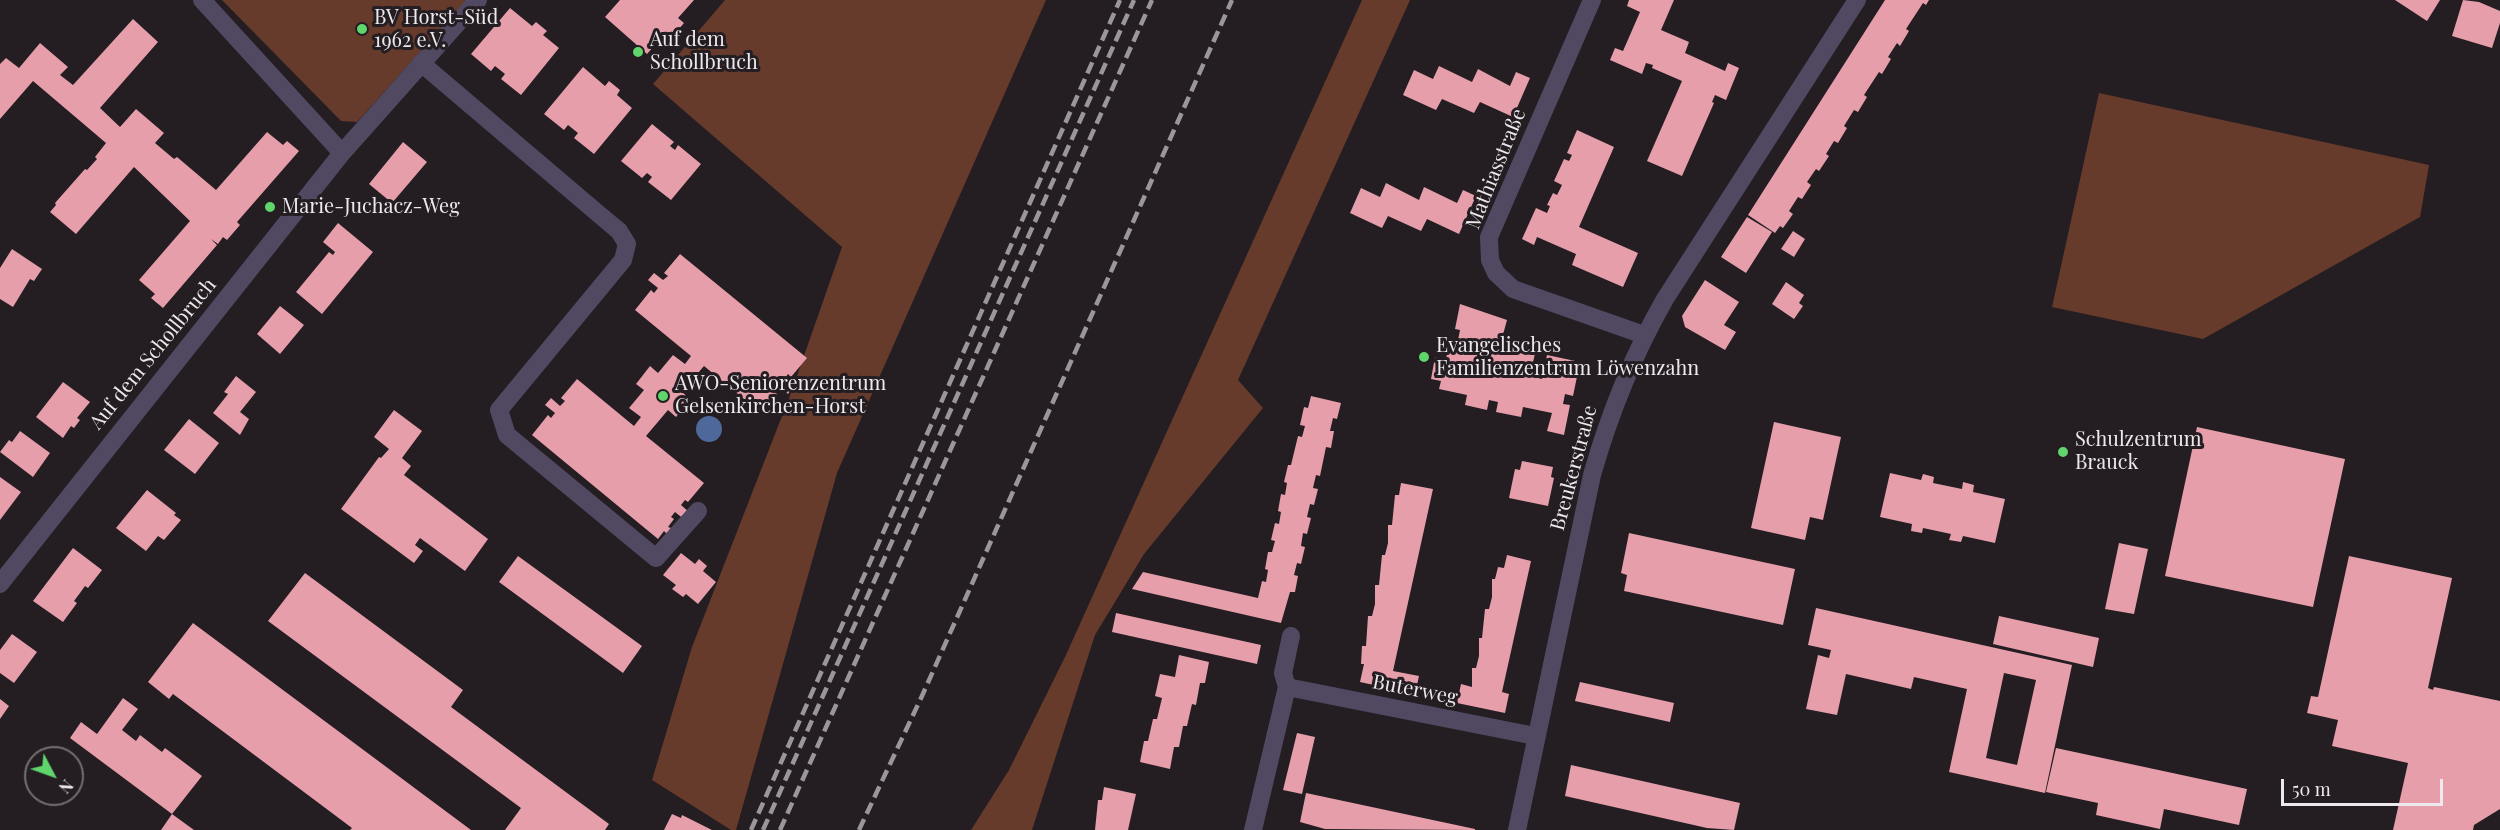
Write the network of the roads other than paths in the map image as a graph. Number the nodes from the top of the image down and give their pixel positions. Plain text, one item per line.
1 (202, 0) edge
2 (478, 0) edge
3 (1592, 0) edge
4 (1857, 0) edge
5 (421, 63) junction
6 (342, 153) junction
7 (1644, 335) junction
8 (698, 510) dead end
9 (0, 584) edge
10 (1291, 636) dead end
11 (1287, 687) junction
12 (1535, 736) junction
13 (1253, 830) edge
14 (1517, 830) edge

1 - 6 street
2 - 5 street, Auf dem Schollbruch
3 - 7 street, Mathiasstraße
4 - 7 street, Breukerstraße
5 - 6 street, Auf dem Schollbruch
5 - 8 street
6 - 9 street, Auf dem Schollbruch
7 - 12 street, Breukerstraße
10 - 11 street
11 - 12 street, Buterweg
11 - 13 street
12 - 14 street, Breukerstraße

